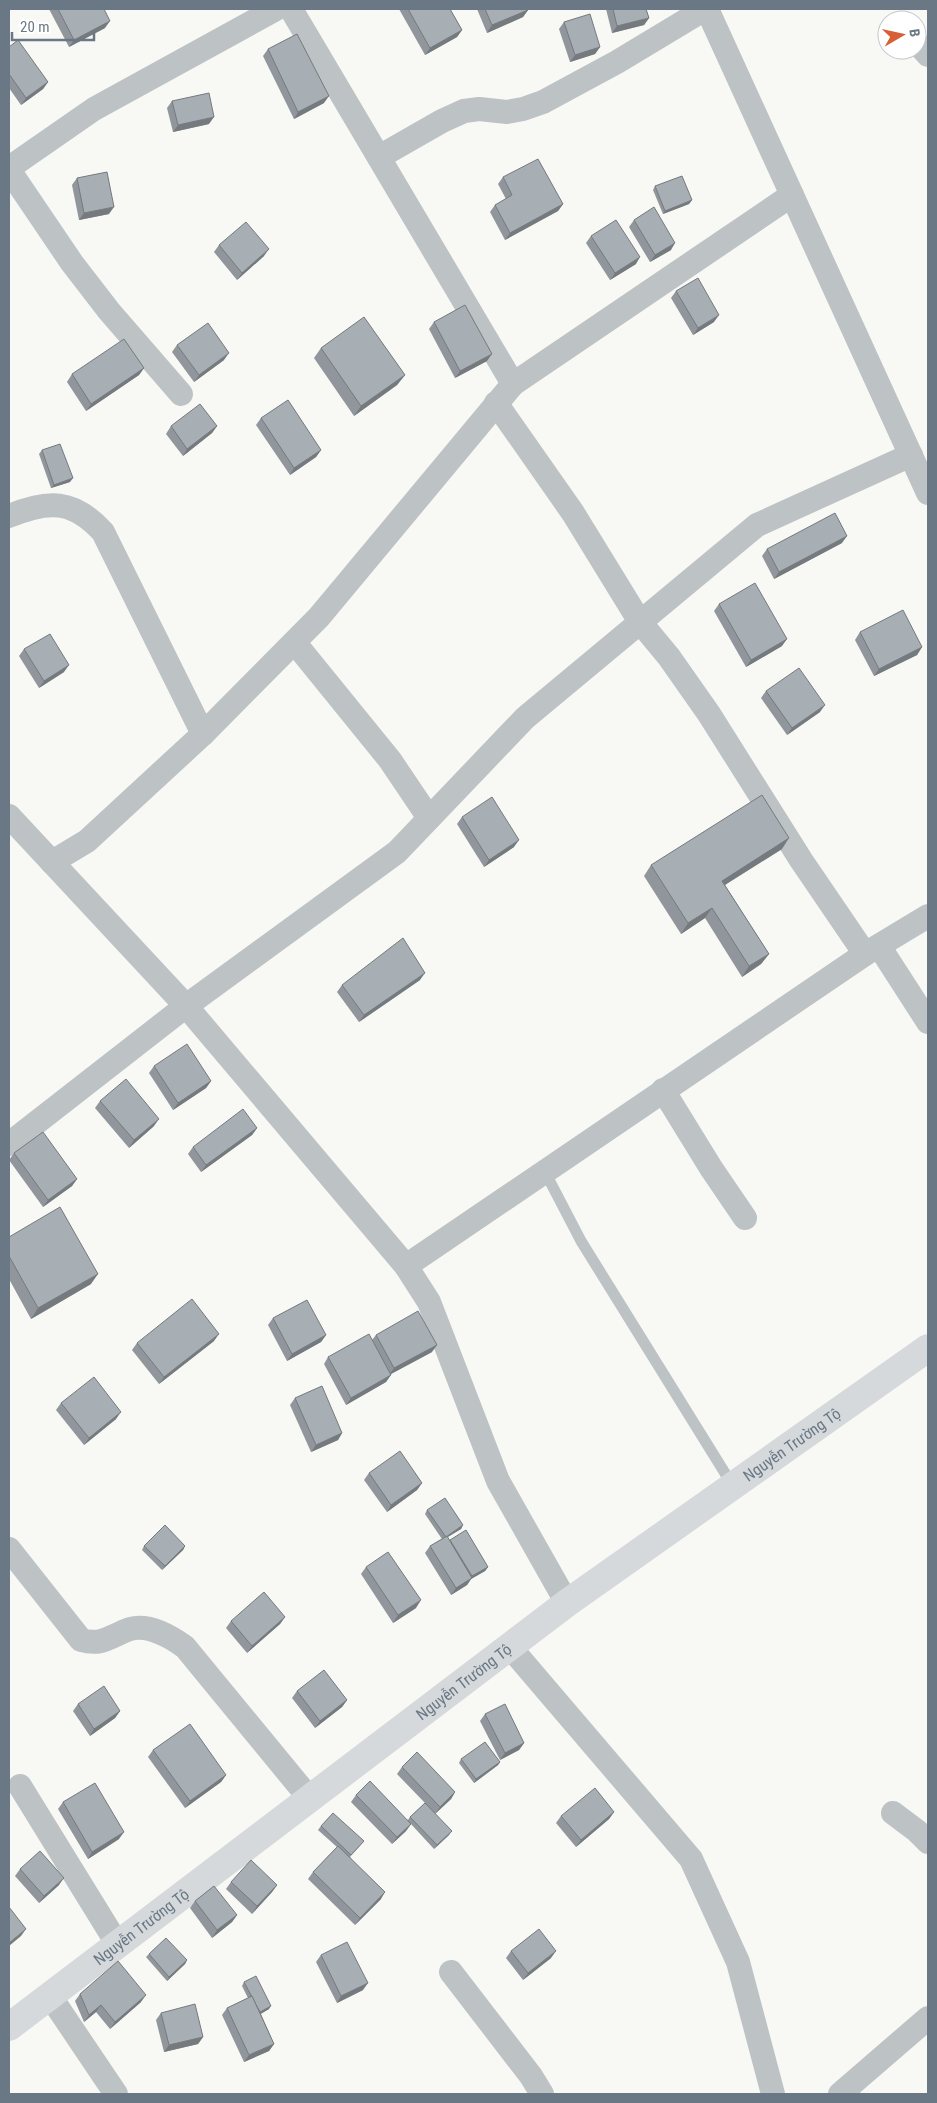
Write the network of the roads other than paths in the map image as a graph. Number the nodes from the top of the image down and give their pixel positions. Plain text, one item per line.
1 (276, 9) edge
2 (291, 9) edge
3 (706, 9) edge
4 (378, 157) junction
5 (9, 169) edge
6 (792, 195) junction
7 (513, 384) junction
8 (181, 394) dead end
9 (496, 403) junction
10 (911, 455) junction
11 (928, 493) edge
12 (9, 516) edge
13 (640, 622) junction
14 (295, 643) junction
15 (203, 734) junction
16 (9, 816) edge
17 (429, 818) junction
18 (52, 862) junction
19 (928, 916) edge
20 (872, 950) junction
21 (186, 1006) junction
22 (928, 1022) edge
23 (663, 1090) junction
24 (9, 1144) edge
25 (544, 1170) junction
26 (745, 1218) dead end
27 (406, 1266) junction
28 (928, 1348) edge
29 (733, 1486) junction
30 (9, 1549) edge
31 (567, 1603) junction
32 (510, 1647) junction
33 (20, 1786) dead end
34 (310, 1799) junction
35 (893, 1813) dead end
36 (928, 1842) edge
37 (118, 1944) junction
38 (451, 1972) dead end
39 (50, 1996) junction
40 (928, 2019) edge
41 (9, 2028) edge
42 (116, 2094) edge
43 (542, 2094) edge
44 (773, 2094) edge
45 (840, 2094) edge

1 - 5 street
2 - 4 street
3 - 4 street
3 - 6 street
4 - 7 street
5 - 8 street
6 - 7 street
6 - 10 street
7 - 9 street
9 - 13 street
9 - 14 street
10 - 11 street
10 - 13 street
12 - 15 street
13 - 17 street
13 - 20 street
14 - 15 street
14 - 17 street
15 - 18 street
16 - 18 street
17 - 21 street
18 - 21 street
19 - 20 street
20 - 22 street
20 - 23 street
21 - 24 street
21 - 27 street
23 - 25 street
23 - 26 street
25 - 27 street
25 - 29 lane
27 - 31 street
28 - 29 main road, Nguyễn Trường Tộ
29 - 31 main road, Nguyễn Trường Tộ
30 - 34 street
31 - 32 main road, Nguyễn Trường Tộ
32 - 34 main road, Nguyễn Trường Tộ
32 - 44 street
33 - 37 street
34 - 37 main road, Nguyễn Trường Tộ
35 - 36 street
37 - 39 main road, Nguyễn Trường Tộ
38 - 43 street
39 - 41 main road, Nguyễn Trường Tộ
39 - 42 street
40 - 45 street

